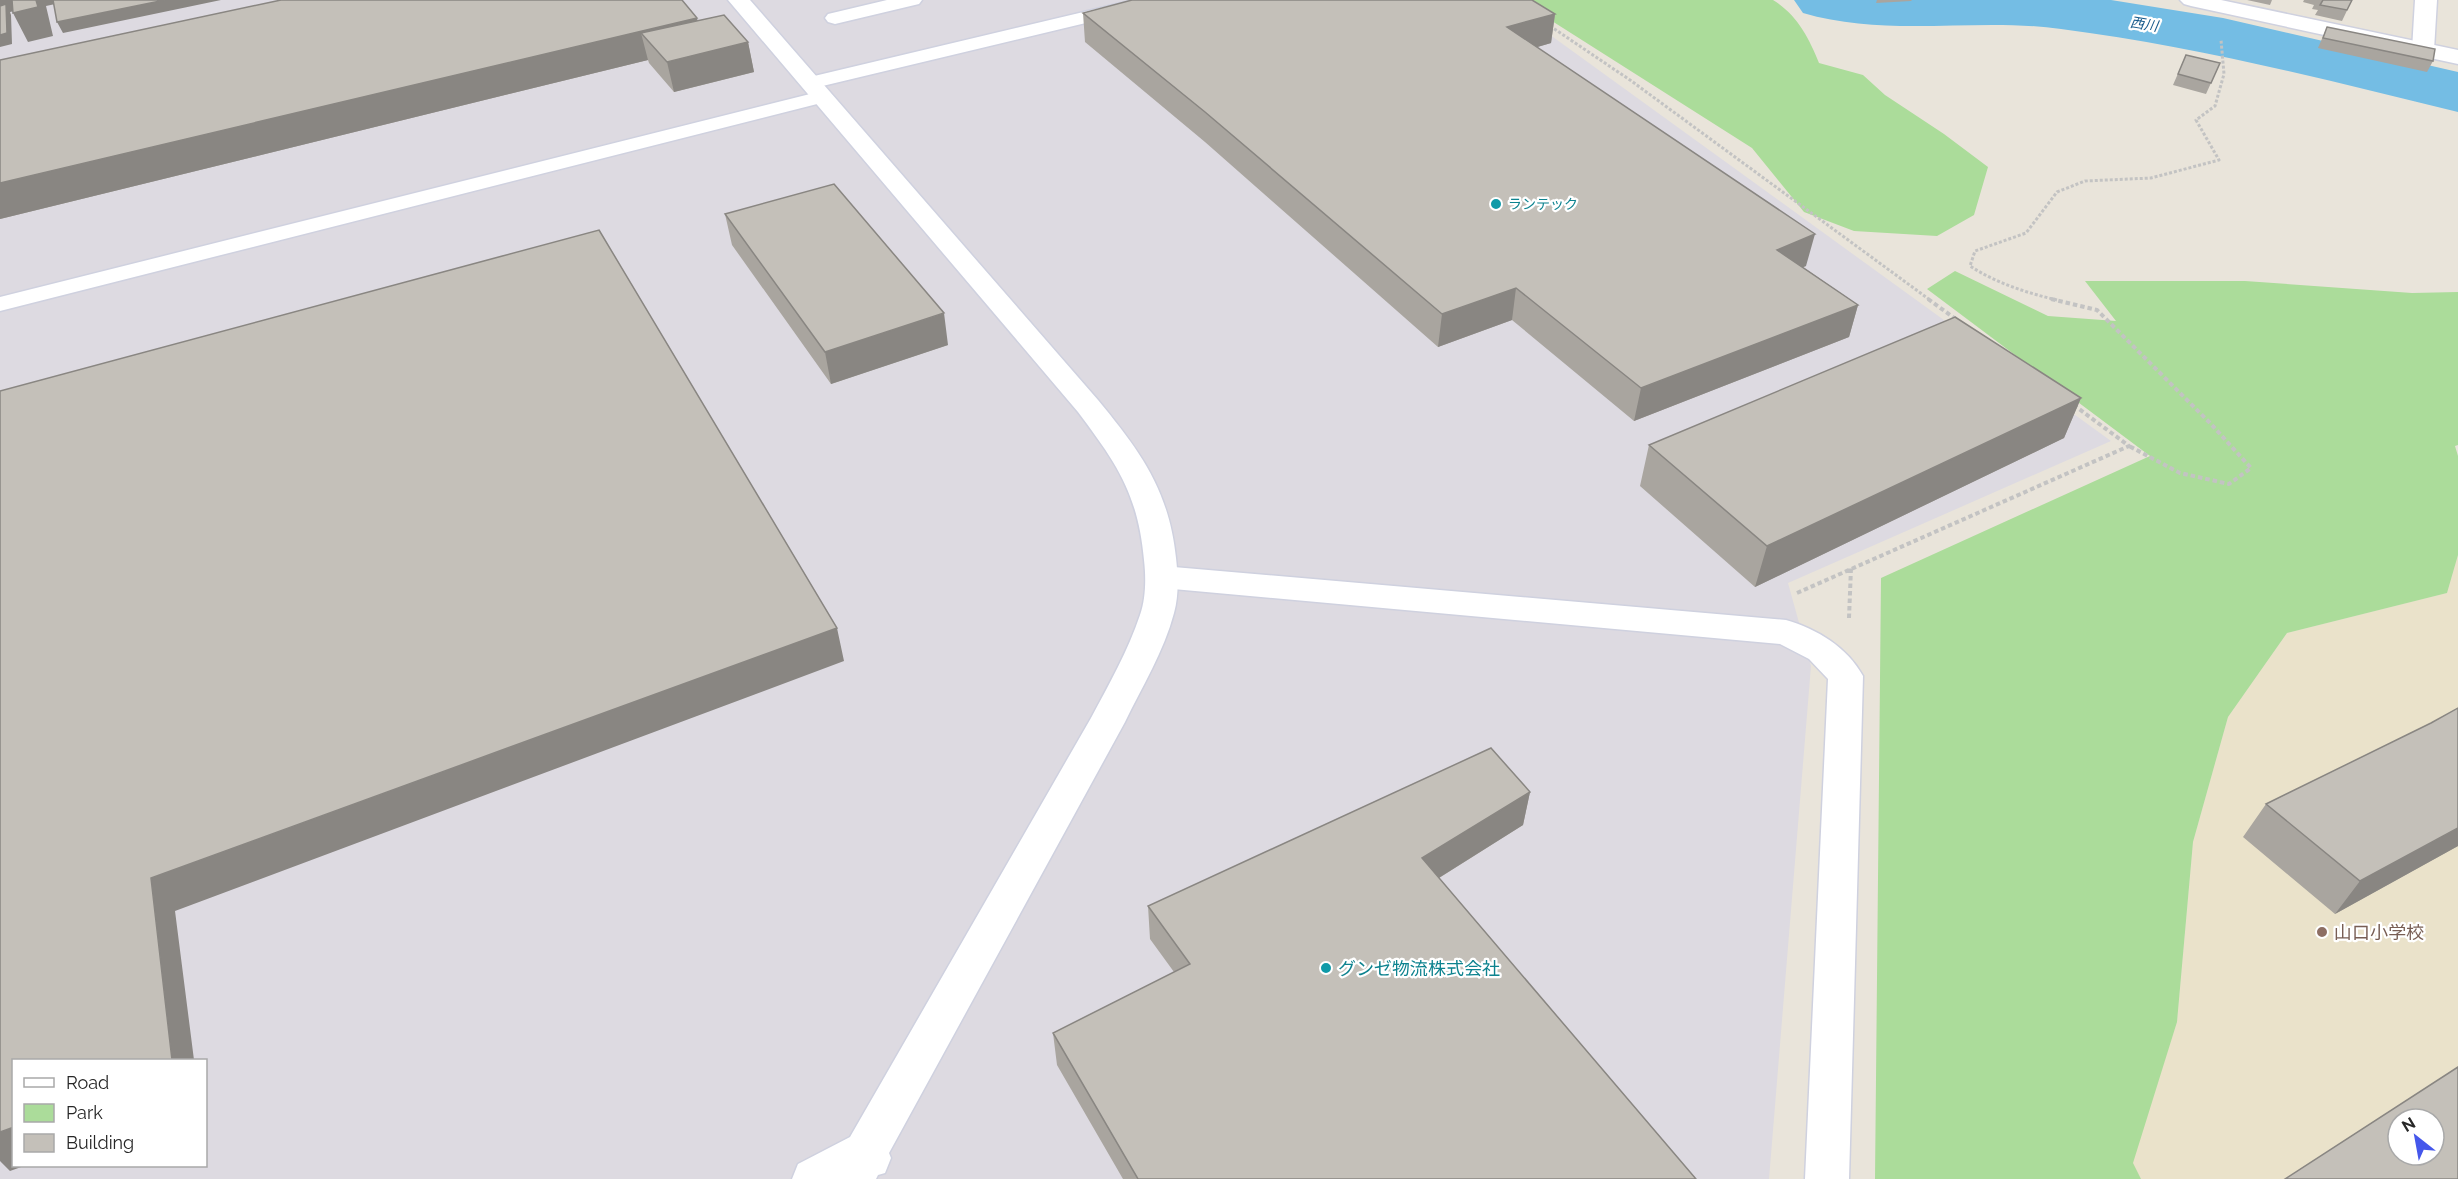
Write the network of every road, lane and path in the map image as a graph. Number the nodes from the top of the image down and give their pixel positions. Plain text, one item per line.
1 (739, 0) edge
2 (912, 0) edge
3 (1158, 0) edge
4 (2191, 0) edge
5 (2426, 0) edge
6 (835, 18) dead end
7 (1542, 20) edge
8 (2220, 44) dead end
9 (2423, 50) junction
10 (2458, 57) edge
11 (816, 90) junction
12 (0, 304) edge
13 (1965, 326) edge
14 (2071, 403) edge
15 (2129, 446) junction
16 (1162, 577) junction
17 (1732, 627) junction
18 (866, 1170) edge
19 (814, 1179) edge
20 (1827, 1179) edge

1 - 11 street
2 - 6 lane
3 - 11 lane
4 - 9 street
5 - 9 street
7 - 13 path
8 - 15 path
9 - 10 street
11 - 12 lane
11 - 16 street
14 - 15 path
15 - 17 path
16 - 17 street
16 - 18 street
17 - 20 street
18 - 19 street

